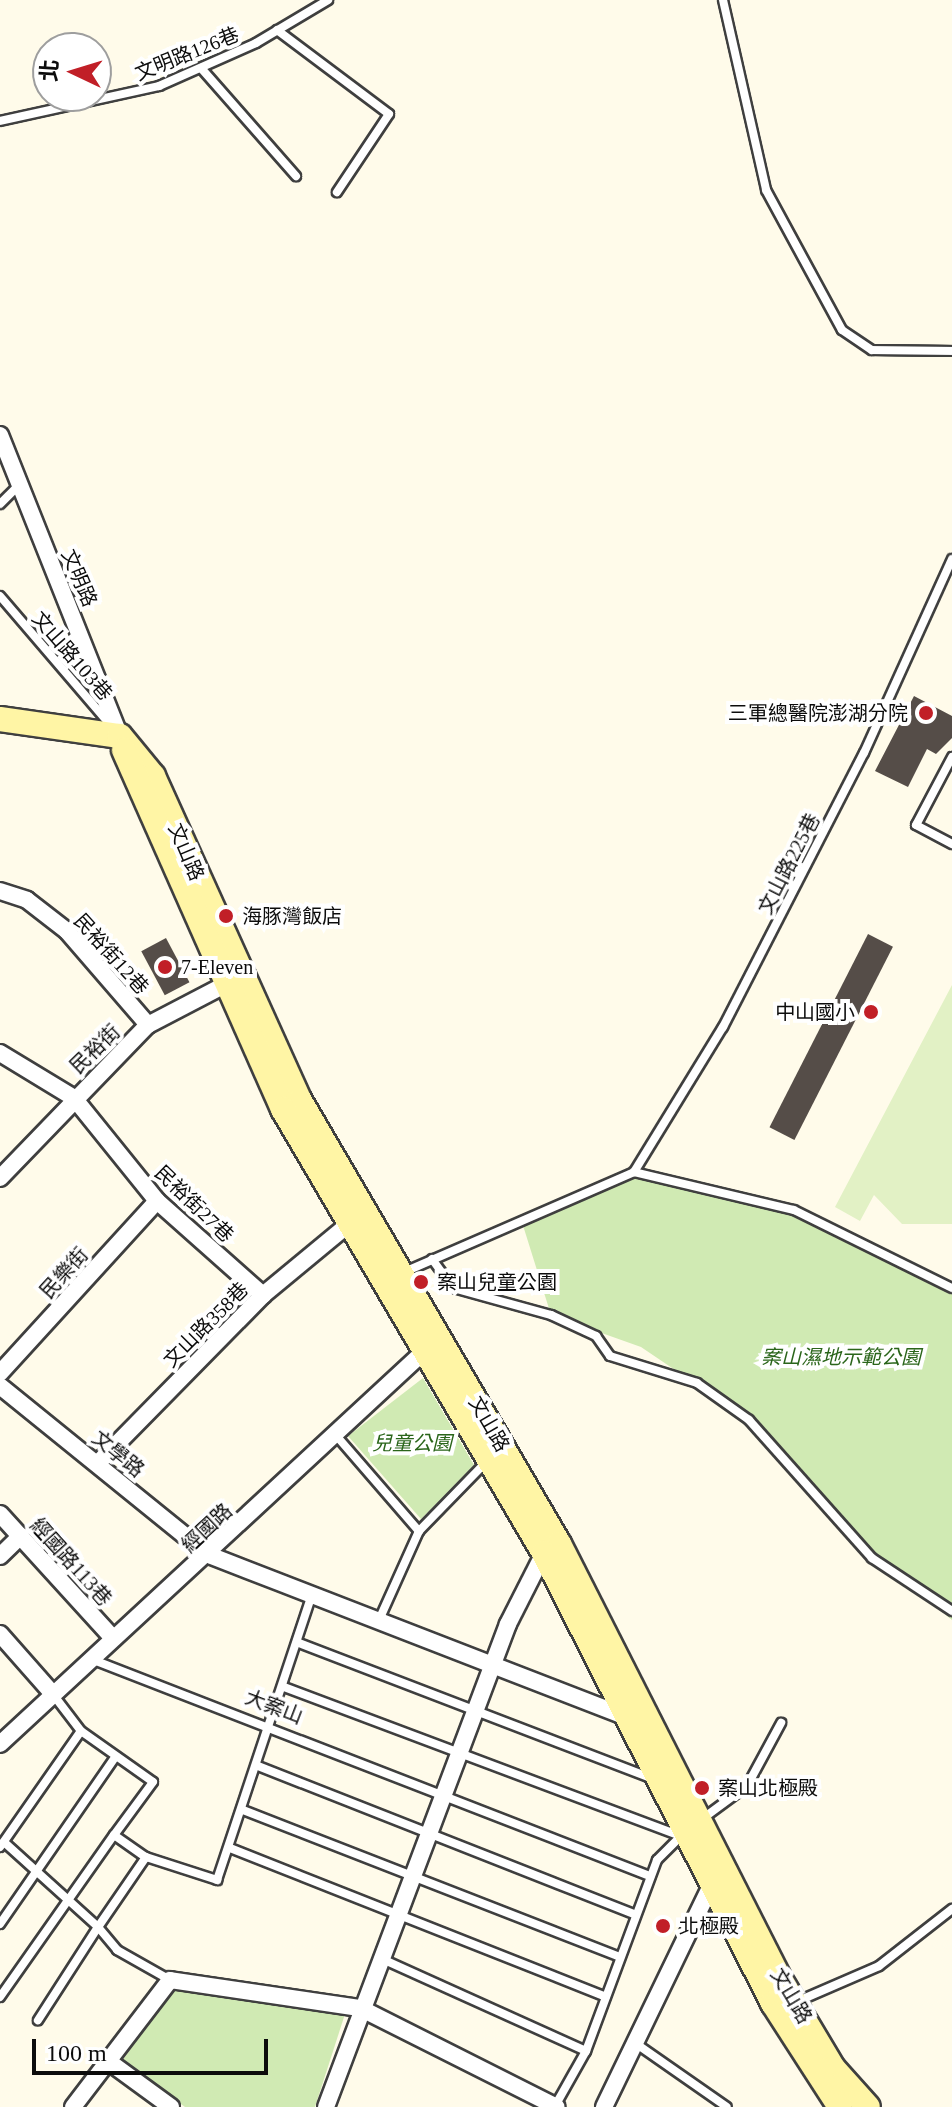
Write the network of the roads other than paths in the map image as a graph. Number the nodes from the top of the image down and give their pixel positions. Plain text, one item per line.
1 (328, 0) edge
2 (723, 0) edge
3 (277, 30) junction
4 (201, 68) junction
5 (0, 121) edge
6 (296, 176) dead end
7 (337, 192) dead end
8 (952, 351) edge
9 (0, 435) edge
10 (19, 485) junction
11 (0, 504) edge
12 (952, 559) edge
13 (0, 596) edge
14 (0, 719) edge
15 (120, 736) junction
16 (952, 757) edge
17 (952, 844) edge
18 (0, 891) edge
19 (231, 982) junction
20 (148, 1025) junction
21 (0, 1053) edge
22 (74, 1098) junction
23 (634, 1172) junction
24 (0, 1178) edge
25 (157, 1201) junction
26 (350, 1223) junction
27 (432, 1259) junction
28 (401, 1273) junction
29 (952, 1288) edge
30 (263, 1295) junction
31 (433, 1344) junction
32 (0, 1373) edge
33 (0, 1386) edge
34 (334, 1433) junction
35 (489, 1459) junction
36 (98, 1463) junction
37 (0, 1514) edge
38 (419, 1531) junction
39 (21, 1536) junction
40 (552, 1548) junction
41 (209, 1555) junction
42 (0, 1556) edge
43 (312, 1594) junction
44 (952, 1611) edge
45 (379, 1620) junction
46 (0, 1634) edge
47 (113, 1638) junction
48 (299, 1643) junction
49 (91, 1658) junction
50 (492, 1666) junction
51 (284, 1687) junction
52 (52, 1693) junction
53 (475, 1709) junction
54 (631, 1719) junction
55 (781, 1723) dead end
56 (271, 1726) junction
57 (81, 1731) junction
58 (0, 1744) edge
59 (459, 1750) junction
60 (115, 1757) junction
61 (258, 1766) junction
62 (662, 1783) junction
63 (442, 1795) junction
64 (243, 1810) junction
65 (690, 1829) junction
66 (427, 1833) junction
67 (114, 1835) junction
68 (2, 1844) edge
69 (230, 1848) junction
70 (146, 1857) junction
71 (36, 1869) junction
72 (411, 1876) junction
73 (650, 1876) junction
74 (712, 1884) junction
75 (67, 1896) junction
76 (952, 1909) edge
77 (396, 1914) junction
78 (636, 1915) junction
79 (0, 1924) edge
80 (98, 1927) junction
81 (620, 1957) junction
82 (379, 1958) junction
83 (170, 1980) junction
84 (0, 1997) edge
85 (606, 1997) junction
86 (796, 2003) junction
87 (360, 2008) junction
88 (38, 2020) dead end
89 (638, 2045) junction
90 (586, 2051) junction
91 (108, 2061) junction
92 (556, 2106) edge
93 (73, 2107) edge
94 (171, 2107) edge
95 (326, 2107) edge
96 (604, 2107) edge
97 (727, 2107) edge
98 (840, 2107) edge
99 (868, 2107) edge

1 - 3 lane, 文明路126巷
2 - 8 lane
3 - 4 lane, 文明路126巷
3 - 7 lane
4 - 5 lane, 文明路126巷
4 - 6 lane
9 - 10 street, 文明路
10 - 11 lane
10 - 15 street, 文明路
12 - 23 lane, 文山路225巷
13 - 15 lane, 文山路103巷
14 - 15 main road
15 - 19 main road, 文山路
16 - 17 lane
18 - 20 street, 民裕街12巷
19 - 20 street, 民裕街
19 - 26 main road, 文山路
19 - 28 main road, 文山路
20 - 22 street, 民裕街
21 - 22 street, 民裕街27巷
22 - 24 street, 民裕街
22 - 25 street, 民裕街27巷
23 - 27 lane
23 - 29 lane
25 - 30 street, 民裕街27巷
25 - 32 street, 民樂街
26 - 30 street, 文山路358巷
26 - 31 main road, 文山路
27 - 28 lane
27 - 44 lane
28 - 31 main road, 文山路
30 - 36 street, 文山路358巷
31 - 34 street, 經國路
31 - 35 main road, 文山路
31 - 40 main road, 文山路
33 - 36 street, 文學路
34 - 38 lane
34 - 41 street, 經國路
35 - 38 lane
35 - 40 main road, 文山路
36 - 41 street, 文學路
37 - 39 street, 經國路113巷
38 - 45 lane
39 - 42 street
39 - 47 street, 經國路113巷
40 - 50 street
40 - 54 main road, 文山路
40 - 65 main road, 文山路
41 - 43 street
41 - 47 street, 經國路
43 - 45 street
43 - 48 lane
45 - 50 street
46 - 52 street
47 - 49 street, 經國路
48 - 51 lane
48 - 53 lane
49 - 52 street, 經國路
49 - 56 lane, 大案山
50 - 53 street
50 - 54 street
51 - 56 lane
51 - 59 lane
52 - 57 lane
52 - 58 street, 經國路
53 - 59 street
53 - 62 lane
54 - 62 main road, 文山路
55 - 65 lane
56 - 61 lane
56 - 63 lane, 大案山
57 - 60 lane
57 - 68 lane
59 - 63 street
59 - 65 lane
60 - 67 lane
60 - 71 lane
61 - 64 lane
61 - 66 lane
62 - 65 main road, 文山路
63 - 66 street
63 - 73 lane, 大案山
64 - 69 lane
64 - 72 lane
65 - 73 lane
65 - 74 main road, 文山路
65 - 86 main road, 文山路
66 - 72 street
66 - 78 lane
67 - 70 lane
67 - 75 lane
68 - 71 lane
69 - 70 lane
69 - 77 lane
70 - 80 lane
71 - 75 lane
71 - 79 lane
72 - 77 street
72 - 81 lane
73 - 78 lane
74 - 89 street
74 - 98 main road, 文山路
75 - 80 lane
75 - 84 lane
76 - 86 lane
77 - 82 street
77 - 85 lane
78 - 81 lane
80 - 83 lane
80 - 88 lane
81 - 85 lane
82 - 87 street
82 - 90 lane
83 - 87 street
83 - 91 street
85 - 90 lane
86 - 99 main road, 文山路
87 - 92 street
87 - 95 street
89 - 96 street
89 - 97 lane
90 - 92 lane
91 - 93 street
91 - 94 street

